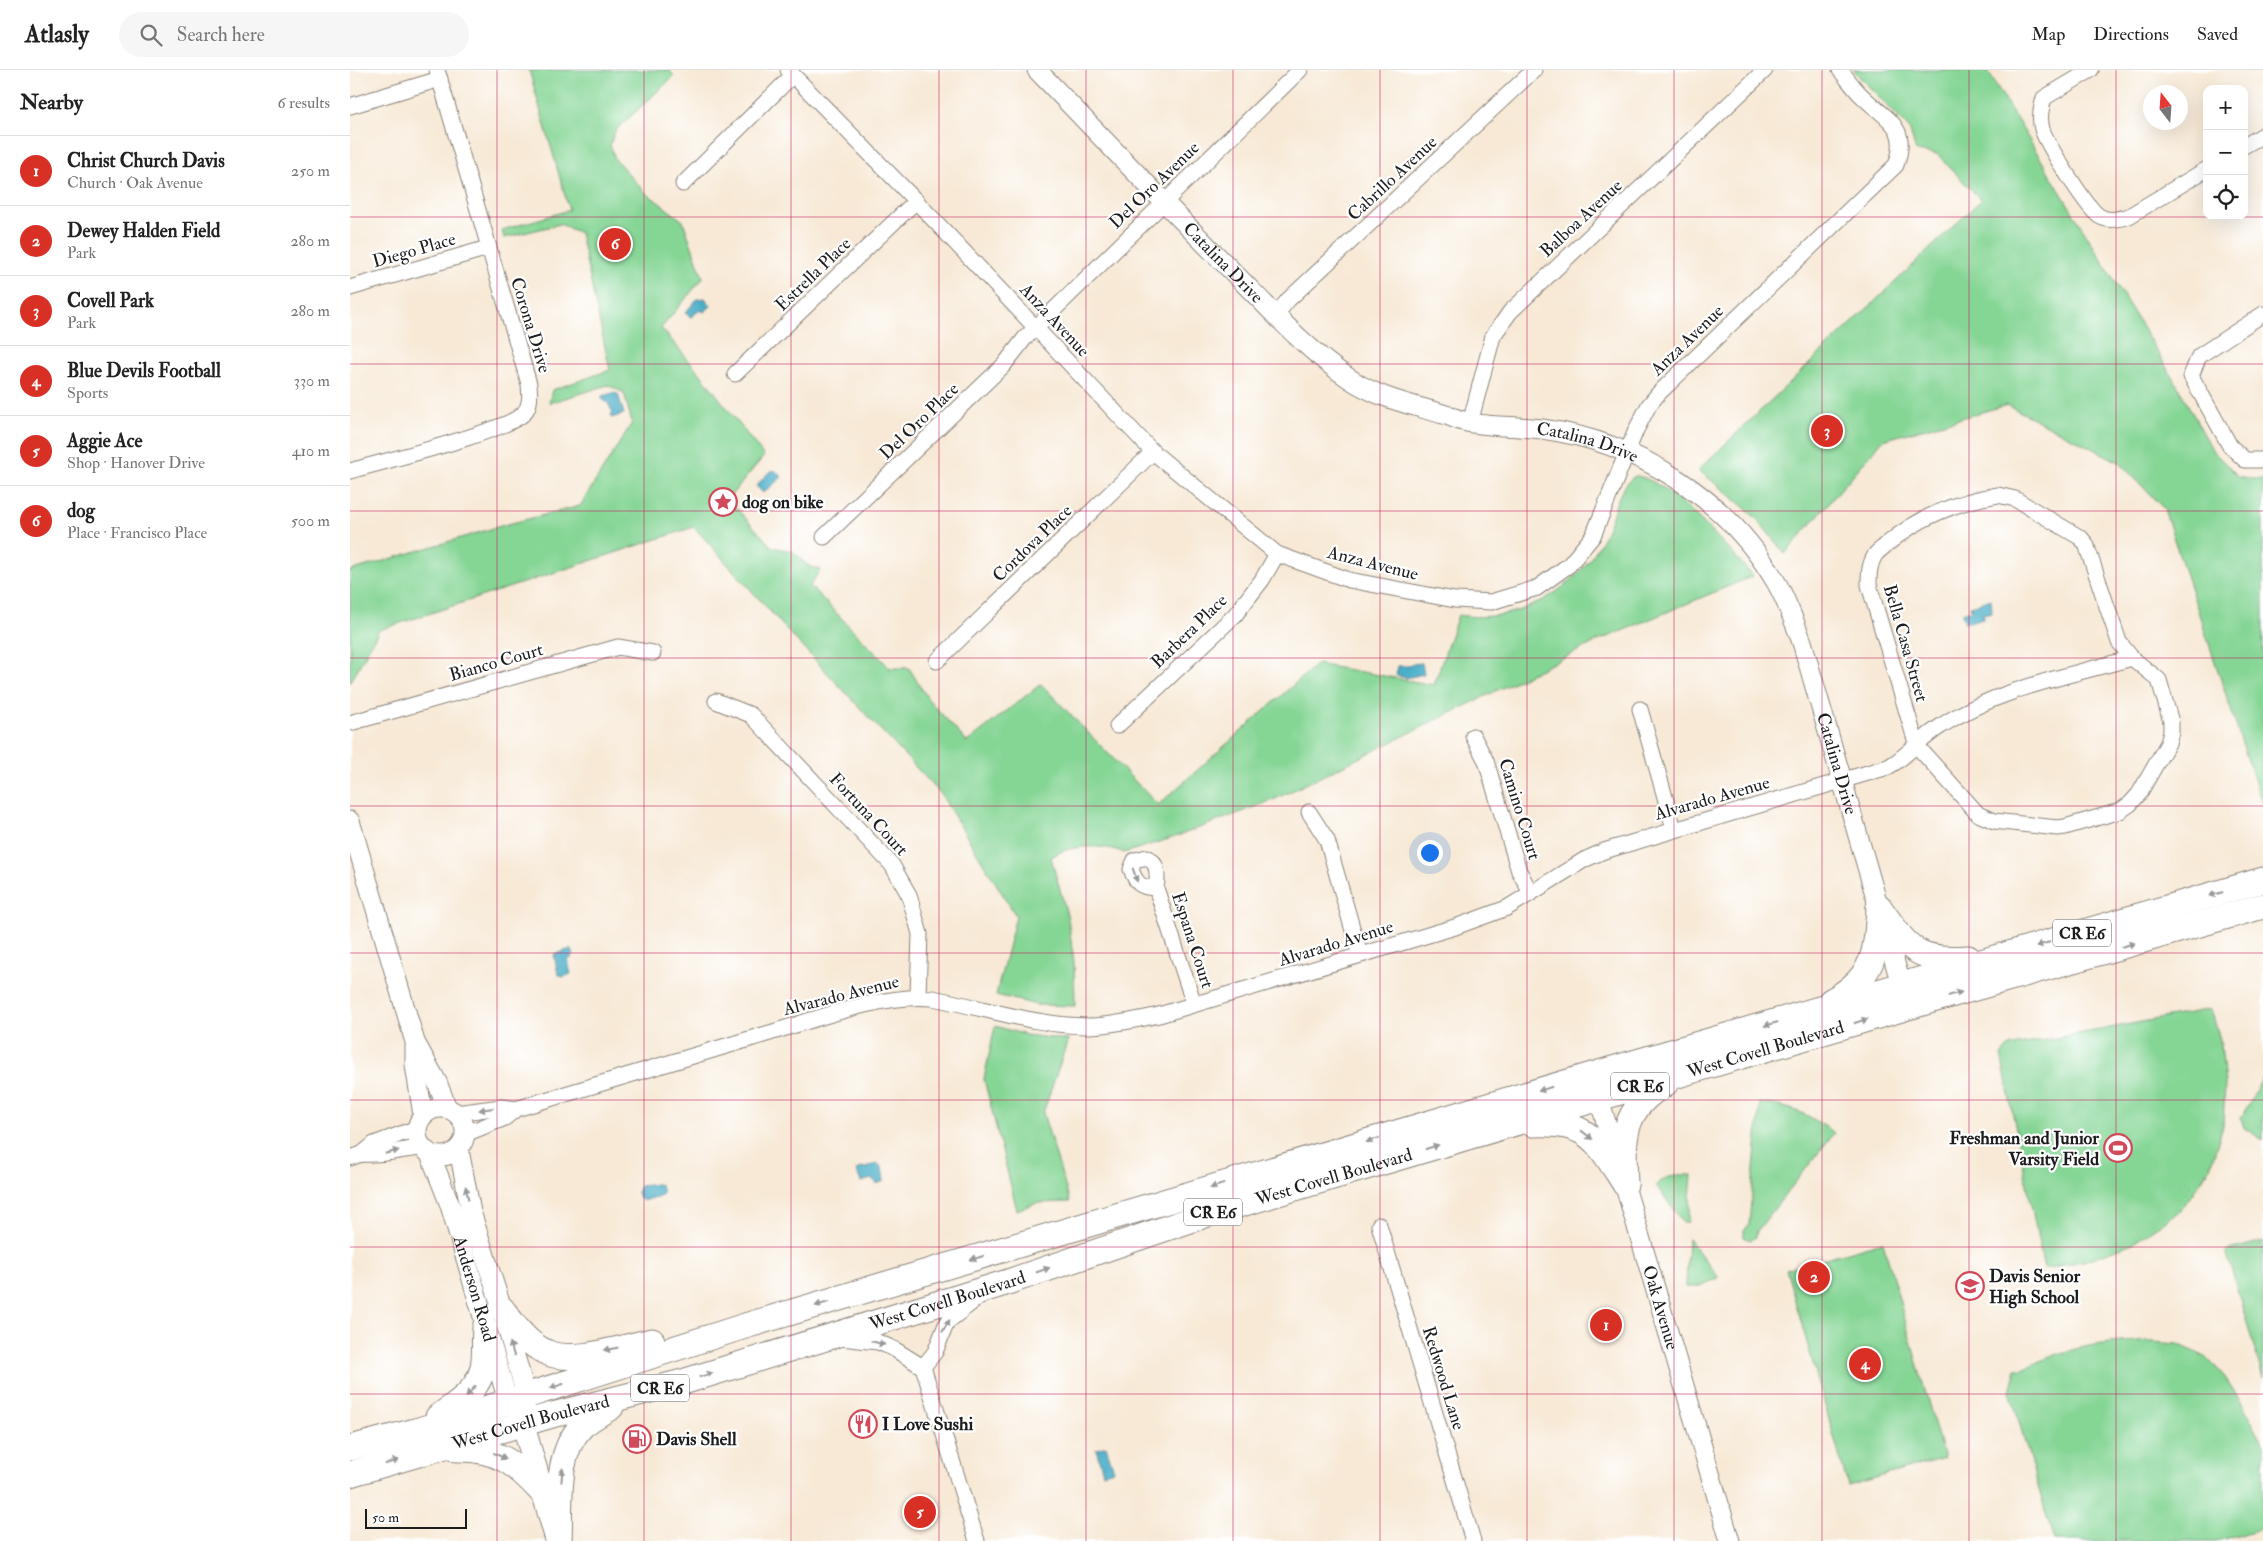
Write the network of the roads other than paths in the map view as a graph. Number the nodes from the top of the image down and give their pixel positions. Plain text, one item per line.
1 (1300, 70) edge
2 (1534, 70) edge
3 (1765, 70) edge
4 (1840, 70) edge
5 (2091, 70) edge
6 (790, 72) edge
7 (1046, 73) edge
8 (438, 74) edge
9 (350, 106) edge
10 (2263, 135) edge
11 (2248, 144) edge
12 (2203, 171) edge
13 (683, 184) dead end
14 (916, 201) junction
15 (1162, 202) junction
16 (488, 248) junction
17 (350, 288) edge
18 (2263, 314) edge
19 (1276, 315) junction
20 (1036, 328) junction
21 (736, 374) dead end
22 (1470, 423) junction
23 (1626, 451) junction
24 (1153, 452) junction
25 (2263, 460) edge
26 (350, 471) edge
27 (824, 537) dead end
28 (1277, 554) junction
29 (653, 653) dead end
30 (2132, 658) junction
31 (937, 661) dead end
32 (716, 701) dead end
33 (1640, 709) dead end
34 (350, 723) edge
35 (1117, 726) dead end
36 (1473, 736) dead end
37 (1917, 746) junction
38 (1842, 779) junction
39 (1310, 812) dead end
40 (350, 820) edge
41 (1674, 829) junction
42 (2263, 880) edge
43 (1156, 888) dead end
44 (1531, 893) junction
45 (2263, 906) edge
46 (1879, 907) junction
47 (2008, 954) junction
48 (1360, 955) junction
49 (918, 996) junction
50 (1905, 996) junction
51 (1194, 1004) junction
52 (1806, 1014) junction
53 (415, 1042) junction
54 (1592, 1075) junction
55 (1681, 1075) junction
56 (1599, 1098) junction
57 (516, 1109) junction
58 (451, 1110) junction
59 (420, 1122) junction
60 (1506, 1125) junction
61 (462, 1142) junction
62 (426, 1151) junction
63 (356, 1156) edge
64 (1625, 1184) junction
65 (1379, 1225) dead end
66 (992, 1287) junction
67 (502, 1309) junction
68 (745, 1326) junction
69 (485, 1328) junction
70 (830, 1337) junction
71 (923, 1367) junction
72 (632, 1396) junction
73 (517, 1398) junction
74 (523, 1424) junction
75 (419, 1430) junction
76 (350, 1448) edge
77 (435, 1450) junction
78 (350, 1474) edge
79 (542, 1492) junction
80 (558, 1541) edge
81 (977, 1541) edge
82 (1473, 1541) edge
83 (1730, 1541) edge

1 - 15 street, Del Oro Avenue
2 - 19 street, Cabrillo Avenue
3 - 22 street, Balboa Avenue
4 - 23 street, Anza Avenue
5 - 12 street
6 - 13 street
6 - 14 street, Anza Avenue
7 - 15 street, Catalina Drive
8 - 9 street
8 - 16 street, Corona Drive
10 - 11 street
14 - 20 street, Anza Avenue
14 - 21 street, Estrella Place
15 - 19 street, Catalina Drive
15 - 20 street, Del Oro Avenue
16 - 17 street, Diego Place
16 - 26 street, Corona Drive
18 - 25 street
19 - 22 street, Catalina Drive
20 - 24 street, Anza Avenue
20 - 27 street, Del Oro Place
22 - 23 street, Catalina Drive
23 - 28 street, Anza Avenue
23 - 38 street, Catalina Drive
24 - 28 street, Anza Avenue
24 - 31 street, Cordova Place
28 - 35 street, Barbera Place
29 - 34 street, Bianco Court
30 - 37 street, Alvarado Avenue
30 - 37 street, Bella Casa Street
30 - 37 street, Bella Casa Street
32 - 49 street, Fortuna Court
33 - 41 street
36 - 44 street, Camino Court
37 - 38 street, Alvarado Avenue
38 - 41 street, Alvarado Avenue
38 - 46 street, Catalina Drive
39 - 48 street
40 - 53 street
41 - 44 street, Alvarado Avenue
42 -> 47 main road, West Covell Boulevard / CR E6
43 - 51 street, Espana Court
44 - 48 street, Alvarado Avenue
50 -> 45 main road, West Covell Boulevard / CR E6
46 - 47 main road
46 - 50 street, Catalina Drive
46 - 52 main road
47 - 50 main road, West Covell Boulevard / CR E6
48 - 51 street, Alvarado Avenue
49 - 51 street, Alvarado Avenue
49 - 57 street, Alvarado Avenue
50 - 52 main road, West Covell Boulevard / CR E6
55 -> 50 main road, West Covell Boulevard / CR E6
52 -> 54 main road, West Covell Boulevard / CR E6
53 - 58 street
53 - 59 street
54 - 56 street, Oak Avenue
54 -> 68 main road, West Covell Boulevard / CR E6
55 - 56 main road, West Covell Boulevard / CR E6
55 - 64 main road
56 - 60 main road, West Covell Boulevard / CR E6
56 - 64 street, Oak Avenue
57 -> 58 street, Alvarado Avenue
57 - 61 street, Alvarado Avenue
58 - 59 street
58 - 61 street
59 - 62 street
59 - 63 street
60 -> 64 main road
66 -> 60 main road, West Covell Boulevard / CR E6
61 - 62 street
67 -> 61 street, Anderson Road
63 -> 62 street
62 - 69 street, Anderson Road
64 - 83 street, Oak Avenue
65 - 82 street, Redwood Lane
66 - 70 main road, West Covell Boulevard / CR E6
71 -> 66 street
68 -> 67 main road
73 -> 67 street, Anderson Road
68 -> 73 main road, West Covell Boulevard / CR E6
69 - 73 street, Anderson Road
69 -> 75 main road
70 -> 71 street
72 -> 70 main road, West Covell Boulevard / CR E6
71 - 81 street
72 - 74 main road, West Covell Boulevard / CR E6
80 -> 72 main road
73 - 74 street, Anderson Road
73 - 75 main road, West Covell Boulevard / CR E6
74 - 77 main road, West Covell Boulevard / CR E6
74 - 79 main road, Anderson Road
75 - 76 main road, West Covell Boulevard / CR E6
78 -> 77 main road, West Covell Boulevard / CR E6
77 -> 79 main road
79 - 80 main road, Anderson Road

